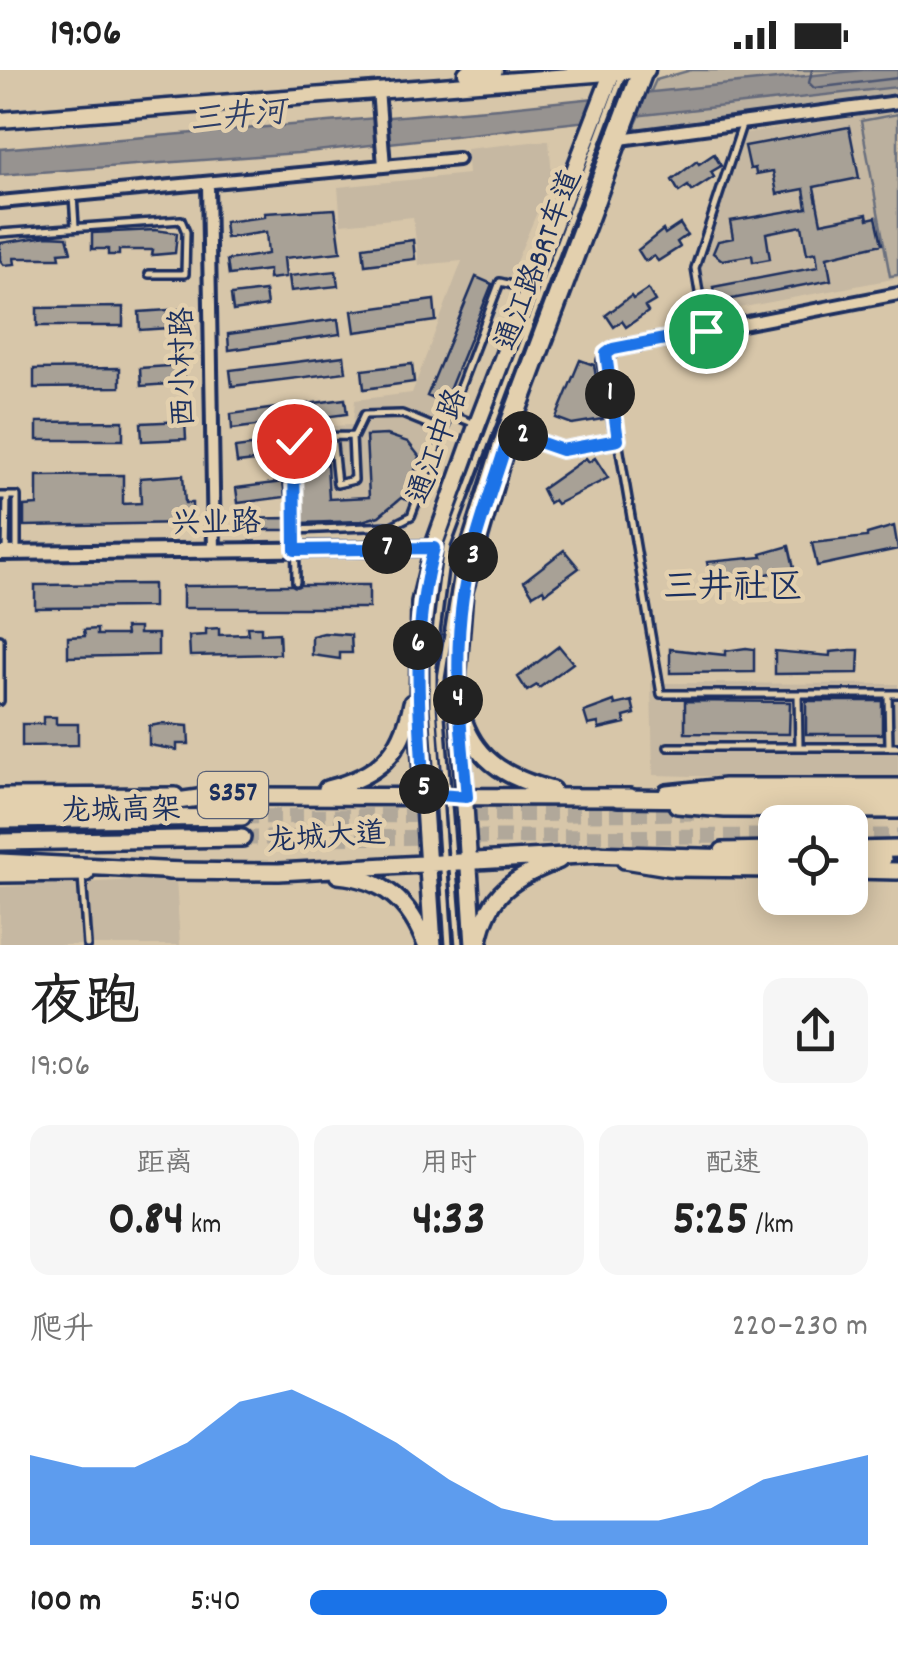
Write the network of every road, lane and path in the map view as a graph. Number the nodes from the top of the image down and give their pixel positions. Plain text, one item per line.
1 (495, 70) edge
2 (613, 70) edge
3 (624, 70) edge
4 (636, 70) edge
5 (646, 70) edge
6 (464, 75) edge
7 (378, 89) junction
8 (634, 89) junction
9 (608, 93) junction
10 (898, 102) edge
11 (0, 116) edge
12 (742, 124) junction
13 (596, 125) junction
14 (621, 128) junction
15 (458, 159) dead end
16 (384, 166) junction
17 (208, 183) junction
18 (73, 196) junction
19 (0, 202) edge
20 (76, 226) junction
21 (0, 232) edge
22 (149, 274) dead end
23 (528, 289) junction
24 (898, 294) edge
25 (706, 331) junction
26 (450, 414) junction
27 (477, 425) junction
28 (444, 431) junction
29 (510, 432) junction
30 (332, 436) junction
31 (352, 436) junction
32 (618, 440) junction
33 (3, 496) edge
34 (295, 530) junction
35 (434, 548) junction
36 (214, 550) junction
37 (295, 550) junction
38 (8, 553) edge
39 (296, 582) dead end
40 (0, 639) edge
41 (418, 659) junction
42 (798, 694) junction
43 (888, 694) junction
44 (898, 694) edge
45 (0, 701) edge
46 (458, 701) junction
47 (668, 746) dead end
48 (799, 747) junction
49 (889, 747) junction
50 (898, 747) edge
51 (898, 787) edge
52 (307, 794) junction
53 (436, 795) junction
54 (570, 795) junction
55 (213, 796) junction
56 (0, 797) edge
57 (467, 797) junction
58 (618, 798) junction
59 (898, 801) edge
60 (0, 809) edge
61 (898, 810) edge
62 (242, 816) tunnel mouth
63 (0, 820) edge
64 (242, 838) tunnel mouth
65 (0, 842) edge
66 (898, 849) tunnel mouth
67 (758, 850) edge
68 (868, 850) edge
69 (579, 855) junction
70 (758, 859) edge
71 (868, 859) edge
72 (883, 859) tunnel mouth
73 (447, 860) junction
74 (0, 862) edge
75 (758, 869) edge
76 (868, 870) edge
77 (181, 871) junction
78 (898, 871) tunnel mouth
79 (279, 872) junction
80 (82, 873) junction
81 (0, 874) edge
82 (87, 945) edge
83 (426, 945) edge
84 (434, 945) edge
85 (449, 945) edge
86 (459, 945) edge
87 (477, 945) edge

1 - 6 main road
2 - 3 main road
2 - 6 main road
2 - 9 main road
3 - 4 main road
3 - 9 lane
4 - 5 main road
4 - 8 lane
5 - 8 main road
6 - 7 main road
6 - 11 main road
7 - 11 main road
7 - 16 street
8 - 14 main road, 通江中路
9 - 13 main road, 通江中路
10 - 12 street
12 - 14 street
12 - 25 lane
13 - 23 main road, 通江中路
13 - 53 lane, 通江路BRT车道
14 - 29 main road, 通江中路
14 - 53 lane, 通江路BRT车道
15 - 16 street
16 - 17 street
17 - 18 street
17 - 36 street, 西小村路
18 - 19 street
18 - 20 lane
20 - 21 lane
20 - 22 lane
23 - 26 lane
23 - 27 main road, 通江中路
24 - 25 street
25 - 32 street
26 - 27 lane
26 - 28 lane
27 - 35 main road, 通江中路
28 - 31 lane
28 - 34 lane
29 - 32 street
29 - 46 main road, 通江中路
30 - 31 lane
30 - 31 lane
30 - 34 lane
32 - 42 lane
33 - 38 lane
33 - 38 lane
34 - 37 lane
35 - 37 street, 兴业路
35 - 41 main road, 通江中路
36 - 37 street, 兴业路
36 - 38 street, 兴业路
37 - 39 lane
40 - 45 lane
41 - 52 main road
41 - 53 main road, 通江中路
42 - 43 lane
42 - 48 lane
43 - 44 lane
43 - 49 lane
46 - 54 main road
46 - 57 main road, 通江中路
47 - 48 lane
48 - 49 lane
49 - 50 lane
51 - 58 main road
52 - 53 main road, 龙城大道 / S357
52 - 55 main road, 龙城大道 / S357
53 - 57 main road, 龙城大道 / S357
53 - 73 main road, 通江中路
53 - 73 lane, 通江路BRT车道
54 - 57 main road, S357
54 - 58 main road, S357
55 - 56 main road, 龙城大道 / S357
55 - 60 main road
57 - 73 main road, 通江中路
58 - 59 main road
58 - 61 main road, S357
62 - 63 main road, 龙城高架
64 - 65 main road, 龙城高架
66 - 68 main road
67 - 69 main road, 龙城大道
69 - 70 main road
69 - 73 main road, 龙城大道
69 - 75 main road
69 - 87 main road
71 - 72 main road
73 - 79 main road, 龙城大道
73 - 84 main road
73 - 85 lane, 通江路BRT车道
73 - 86 lane, 通江路BRT车道
73 - 87 main road
74 - 77 main road
76 - 78 main road
77 - 79 main road, 龙城大道
77 - 80 main road, 龙城大道
79 - 83 main road
80 - 81 main road, 龙城大道
80 - 82 lane

